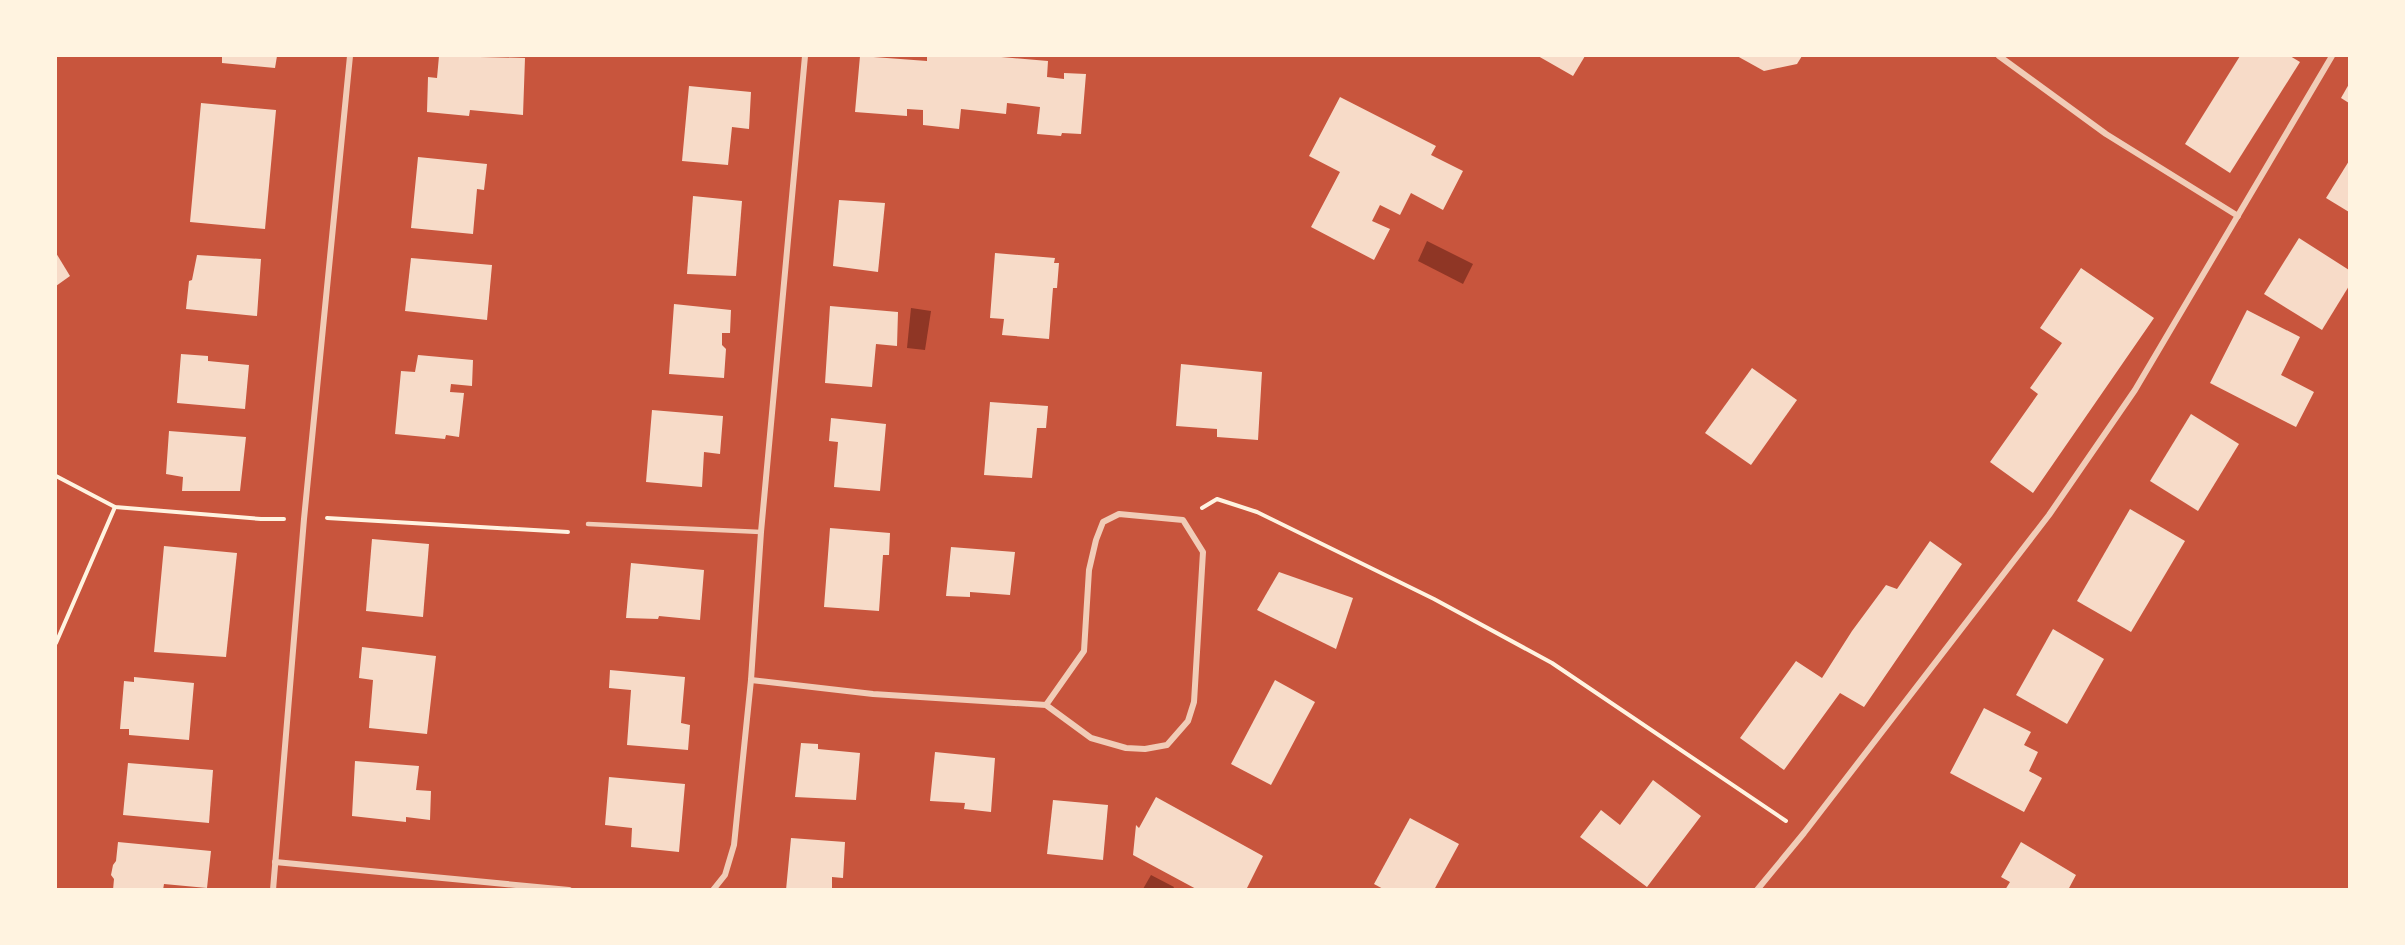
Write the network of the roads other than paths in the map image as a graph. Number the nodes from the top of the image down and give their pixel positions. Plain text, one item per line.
1 (350, 56) edge
2 (805, 56) edge
3 (1999, 56) edge
4 (2332, 56) edge
5 (2238, 216) junction
6 (588, 524) road end
7 (761, 532) junction
8 (751, 680) junction
9 (1046, 705) junction
10 (275, 862) junction
11 (273, 890) edge
12 (569, 890) edge
13 (713, 890) edge
14 (1757, 890) edge

1 - 10 street
2 - 7 street
3 - 5 street
4 - 5 street
5 - 14 street
6 - 7 lane
7 - 8 street
8 - 9 street
8 - 13 street
9 - 9 street
10 - 11 street
10 - 12 street

